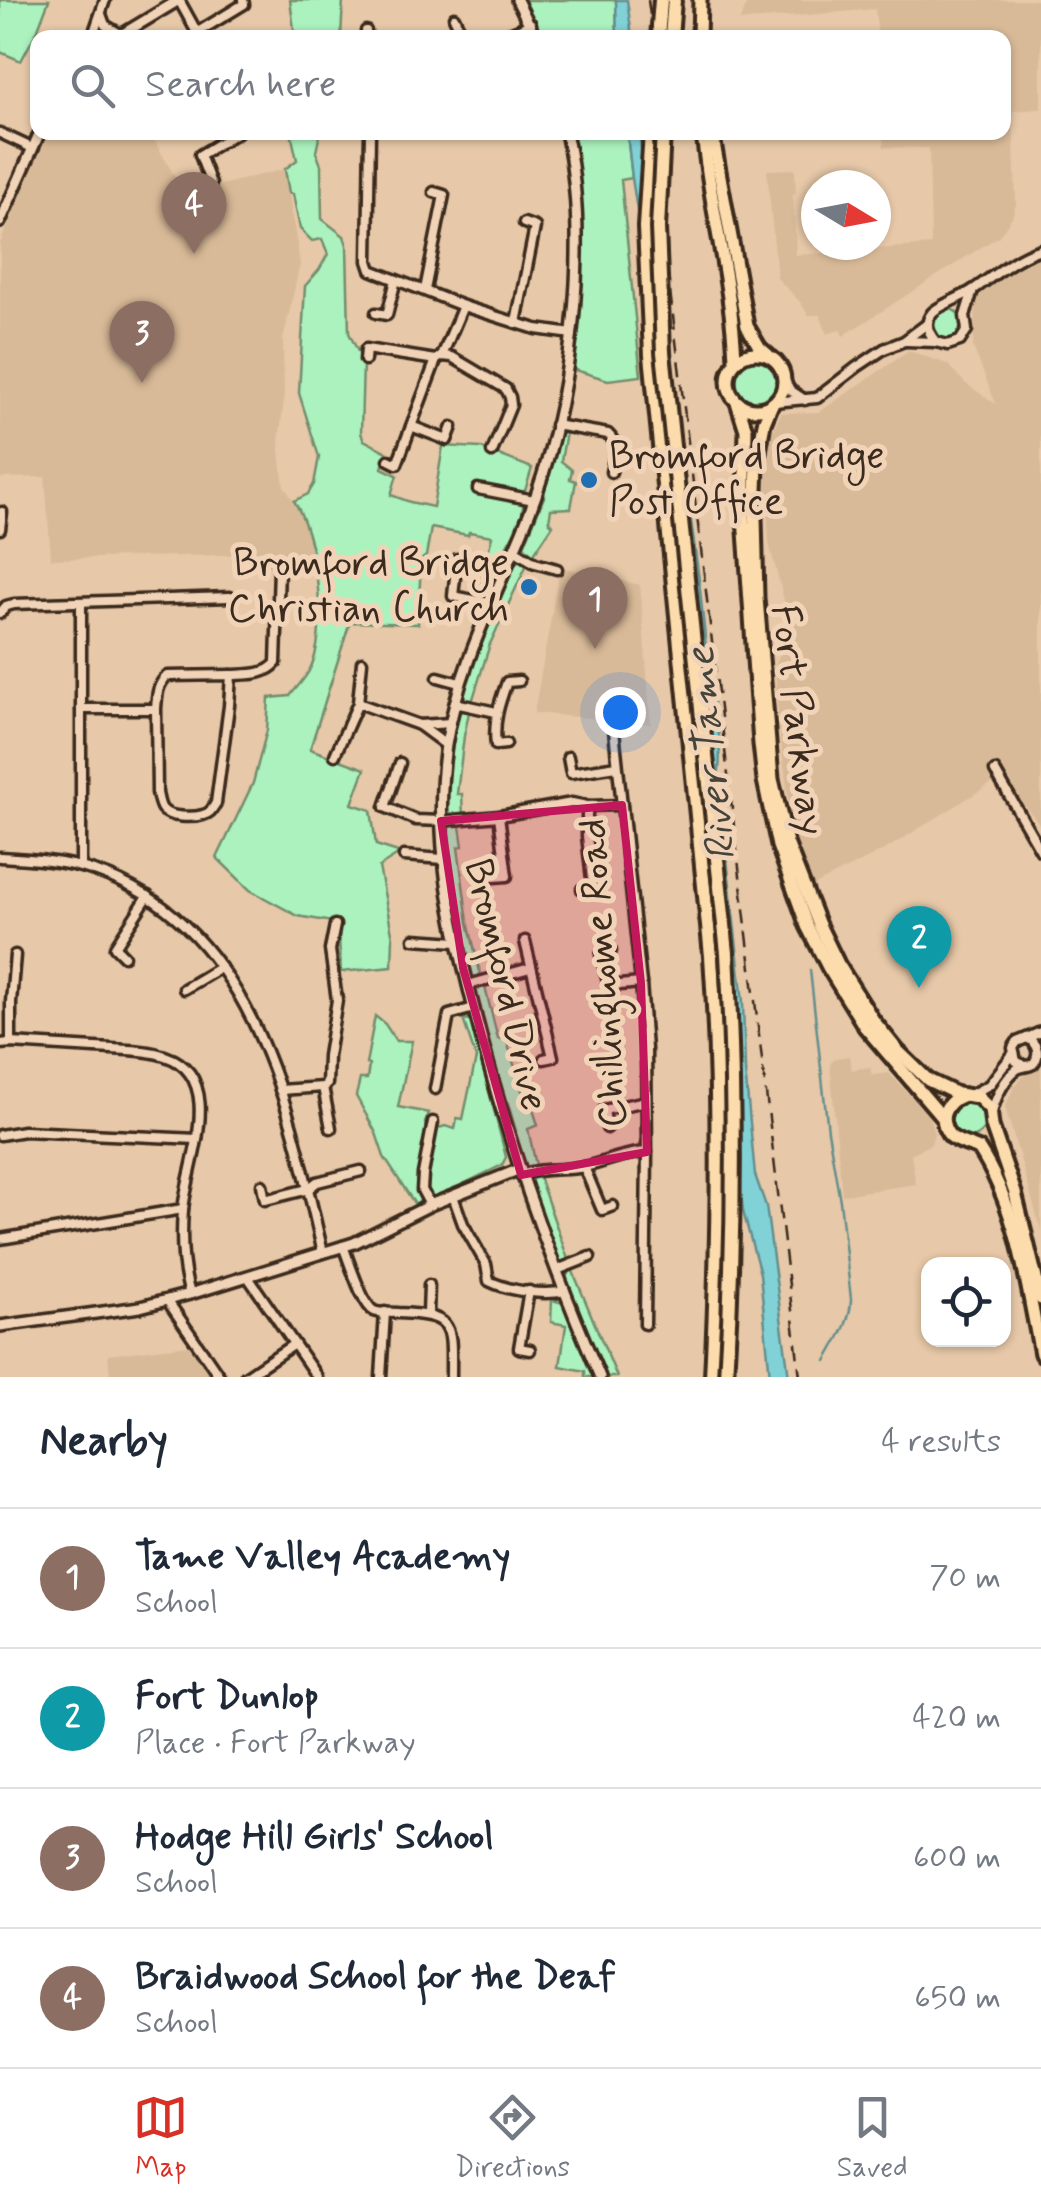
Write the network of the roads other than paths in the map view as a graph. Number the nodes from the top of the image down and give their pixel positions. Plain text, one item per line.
1 (104, 0) edge
2 (179, 0) edge
3 (242, 0) edge
4 (518, 0) edge
5 (661, 0) edge
6 (674, 0) edge
7 (705, 2) edge
8 (100, 14) junction
9 (454, 17) dead end
10 (531, 24) junction
11 (95, 30) edge
12 (112, 30) edge
13 (128, 30) edge
14 (196, 30) edge
15 (206, 30) edge
16 (460, 30) edge
17 (516, 30) edge
18 (533, 30) edge
19 (659, 30) edge
20 (672, 30) edge
21 (699, 30) edge
22 (706, 30) edge
23 (0, 132) edge
24 (36, 140) edge
25 (225, 140) edge
26 (370, 140) edge
27 (567, 140) edge
28 (650, 140) edge
29 (663, 140) edge
30 (704, 140) edge
31 (713, 140) edge
32 (32, 148) junction
33 (211, 184) dead end
34 (434, 192) dead end
35 (0, 222) edge
36 (524, 223) dead end
37 (1041, 249) edge
38 (396, 280) junction
39 (425, 290) junction
40 (973, 290) junction
41 (463, 306) junction
42 (945, 306) junction
43 (376, 313) dead end
44 (964, 316) junction
45 (516, 323) junction
46 (928, 324) junction
47 (572, 334) junction
48 (904, 342) junction
49 (936, 342) junction
50 (768, 355) junction
51 (439, 358) junction
52 (365, 360) dead end
53 (735, 360) junction
54 (784, 379) junction
55 (806, 401) junction
56 (738, 402) junction
57 (773, 403) junction
58 (555, 424) junction
59 (412, 426) junction
60 (452, 427) dead end
61 (492, 452) dead end
62 (388, 460) dead end
63 (611, 472) dead end
64 (478, 489) dead end
65 (534, 500) junction
66 (1, 518) edge
67 (0, 529) edge
68 (514, 550) junction
69 (457, 559) dead end
70 (276, 560) dead end
71 (557, 569) dead end
72 (230, 597) dead end
73 (81, 603) junction
74 (489, 603) junction
75 (0, 613) edge
76 (362, 662) dead end
77 (231, 675) junction
78 (438, 677) dead end
79 (519, 681) dead end
80 (460, 683) junction
81 (358, 703) junction
82 (455, 703) junction
83 (81, 709) junction
84 (156, 709) junction
85 (496, 712) junction
86 (613, 721) dead end
87 (451, 723) junction
88 (418, 725) junction
89 (506, 744) dead end
90 (446, 745) junction
91 (335, 755) dead end
92 (568, 757) dead end
93 (400, 763) dead end
94 (618, 766) junction
95 (995, 771) dead end
96 (622, 805) junction
97 (587, 806) junction
98 (498, 816) junction
99 (442, 821) junction
100 (1041, 851) edge
101 (404, 856) dead end
102 (0, 857) edge
103 (443, 859) junction
104 (81, 867) junction
105 (494, 877) dead end
106 (582, 889) dead end
107 (148, 896) junction
108 (335, 925) dead end
109 (322, 935) dead end
110 (332, 936) junction
111 (414, 939) dead end
112 (525, 941) dead end
113 (457, 942) junction
114 (612, 951) dead end
115 (16, 955) dead end
116 (124, 956) dead end
117 (222, 967) junction
118 (530, 968) junction
119 (642, 983) junction
120 (194, 984) junction
121 (468, 985) junction
122 (609, 986) junction
123 (184, 989) dead end
124 (199, 995) dead end
125 (612, 1000) dead end
126 (474, 1008) junction
127 (1041, 1032) edge
128 (1027, 1038) junction
129 (11, 1043) junction
130 (0, 1044) edge
131 (1040, 1052) edge
132 (1013, 1054) junction
133 (544, 1059) dead end
134 (1025, 1066) junction
135 (323, 1087) junction
136 (435, 1089) dead end
137 (280, 1090) junction
138 (967, 1095) junction
139 (646, 1101) junction
140 (943, 1118) junction
141 (992, 1120) junction
142 (433, 1122) dead end
143 (331, 1128) dead end
144 (607, 1128) dead end
145 (0, 1134) edge
146 (197, 1138) junction
147 (969, 1145) junction
148 (646, 1152) junction
149 (584, 1167) junction
150 (361, 1171) dead end
151 (521, 1172) junction
152 (262, 1185) dead end
153 (308, 1189) junction
154 (453, 1196) junction
155 (430, 1205) junction
156 (613, 1206) dead end
157 (183, 1210) junction
158 (0, 1239) edge
159 (343, 1246) junction
160 (323, 1252) junction
161 (590, 1257) dead end
162 (557, 1270) junction
163 (248, 1276) junction
164 (429, 1285) dead end
165 (529, 1291) junction
166 (565, 1291) junction
167 (190, 1294) junction
168 (1041, 1299) edge
169 (167, 1300) junction
170 (384, 1312) junction
171 (428, 1314) junction
172 (649, 1319) dead end
173 (0, 1326) edge
174 (294, 1344) junction
175 (530, 1350) dead end
176 (1041, 1354) edge
177 (220, 1377) edge
178 (245, 1377) edge
179 (316, 1377) edge
180 (382, 1377) edge
181 (451, 1377) edge
182 (600, 1377) edge
183 (712, 1377) edge
184 (726, 1377) edge

1 - 8 street
2 - 13 street
2 - 14 street
3 - 15 street
4 - 10 street
5 - 19 highway
6 - 20 highway
7 - 21 main road
7 - 22 main road
8 - 11 street
8 - 12 street
9 - 16 street
10 - 17 street
10 - 18 street
23 - 32 street
24 - 32 street
25 - 33 street
26 - 38 street
27 - 47 street, Bromford Drive
28 - 183 highway
29 - 184 highway, bridge
30 - 53 main road, Fort Parkway
31 - 50 main road
32 - 35 street
34 - 39 street
36 - 45 street
37 - 40 street
38 - 39 street
38 - 43 street
39 - 41 street
40 - 42 street
40 - 44 street
41 - 45 street
41 - 51 street
42 - 44 street
42 - 46 street
44 - 49 street
45 - 47 street
46 - 48 street
46 - 49 street
47 - 58 street, Bromford Drive
48 - 49 street
48 - 55 street
50 - 53 main road
50 - 54 main road
51 - 52 street
51 - 59 street
51 - 61 street
53 - 56 main road, Fort Parkway
54 - 55 street
54 - 57 main road, Fort Parkway
55 - 57 street
56 - 57 main road
56 - 140 main road, Fort Parkway
57 - 138 main road, Fort Parkway
58 - 63 street
58 - 65 street, Bromford Drive
59 - 60 street
59 - 62 street
64 - 65 street
65 - 68 street, Bromford Drive
66 - 67 street
68 - 71 street
68 - 74 street, Bromford Drive
69 - 74 street
70 - 77 street
72 - 73 street
73 - 75 street
73 - 83 street
74 - 80 street, Bromford Drive
76 - 81 street
77 - 84 street
77 - 84 street
78 - 80 street
79 - 85 street
80 - 82 street, Bromford Drive
81 - 88 street
81 - 91 street
82 - 85 street
82 - 87 street, Bromford Drive
83 - 84 street
83 - 104 street
85 - 89 street
86 - 94 street, Chillinghome Road
87 - 88 street
87 - 90 street, Bromford Drive
88 - 90 street
90 - 99 street, Bromford Drive
92 - 94 street
93 - 99 street
94 - 96 street, Chillinghome Road
95 - 100 street
96 - 97 street
96 - 119 street, Chillinghome Road
97 - 98 street
97 - 106 street
98 - 99 street
98 - 105 street
99 - 103 street, Bromford Drive
101 - 103 street
102 - 104 street
103 - 113 street, Bromford Drive
104 - 107 street
107 - 116 street
107 - 117 street
108 - 110 street
109 - 110 street
110 - 135 street
111 - 113 street
112 - 118 street
113 - 121 street, Bromford Drive
114 - 122 street
115 - 129 street
117 - 120 street
117 - 137 street
118 - 121 street
118 - 133 street
119 - 122 street
119 - 139 street, Chillinghome Road
120 - 123 street
120 - 124 street
121 - 126 street, Bromford Drive
122 - 125 street
126 - 136 street
126 - 151 street, Bromford Drive
127 - 128 street
128 - 131 street
128 - 132 street
129 - 130 street
129 - 146 street
131 - 134 street
132 - 134 street
132 - 138 street
134 - 141 street
135 - 137 street
135 - 143 street
137 - 153 street
138 - 140 main road
138 - 141 main road, Fort Parkway
139 - 144 street
139 - 148 street, Chillinghome Road
140 - 147 main road, Fort Parkway
141 - 147 main road
141 - 168 main road
142 - 155 street
145 - 146 street
146 - 157 street
147 - 176 main road, Fort Parkway
148 - 149 street, Chillinghome Road
148 - 172 street
149 - 151 street, Chillinghome Road
149 - 156 street
150 - 153 street
151 - 154 street
151 - 162 street, Bromford Drive
152 - 153 street
153 - 160 street
154 - 155 street
154 - 165 street
155 - 159 street
157 - 158 street
157 - 167 street
159 - 160 street
159 - 170 street
160 - 163 street
161 - 162 street
162 - 166 street, Bromford Drive
163 - 167 street
163 - 174 street
164 - 171 street
165 - 166 street
165 - 175 street
166 - 182 street, Bromford Drive
167 - 169 street
169 - 173 street
169 - 177 street
170 - 171 street
170 - 180 street
171 - 181 street
174 - 178 street
174 - 179 street

